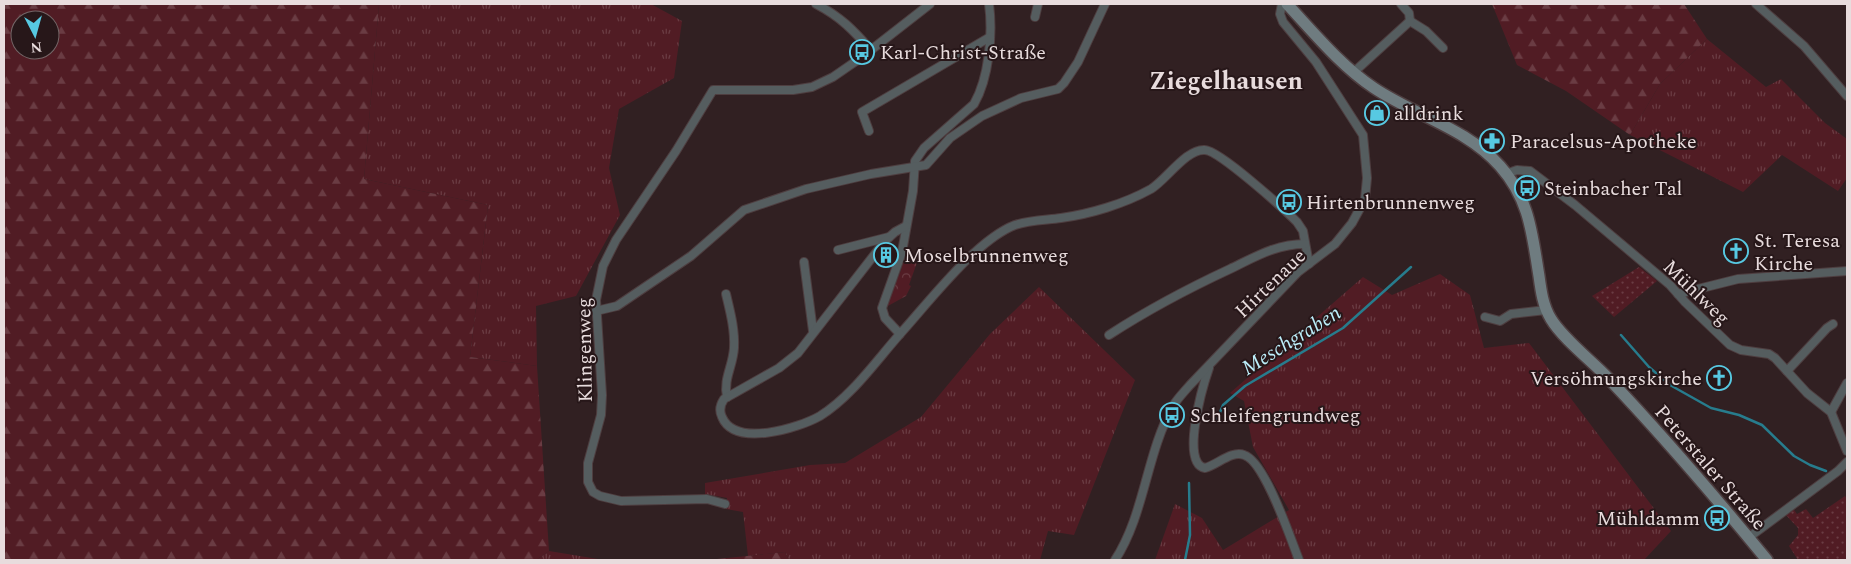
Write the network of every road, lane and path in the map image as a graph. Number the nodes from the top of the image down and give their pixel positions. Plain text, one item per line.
1 (816, 4) edge
2 (930, 4) edge
3 (989, 4) edge
4 (1038, 4) edge
5 (1105, 4) edge
6 (1282, 4) edge
7 (1287, 4) edge
8 (1401, 4) edge
9 (1756, 4) edge
10 (1035, 18) dead end
11 (1410, 21) junction
12 (990, 37) junction
13 (1444, 48) dead end
14 (871, 50) junction
15 (1354, 72) junction
16 (1847, 96) edge
17 (869, 131) dead end
18 (914, 166) junction
19 (1506, 174) junction
20 (906, 226) junction
21 (889, 237) junction
22 (1305, 244) junction
23 (838, 250) dead end
24 (804, 262) dead end
25 (1309, 264) junction
26 (1847, 272) edge
27 (726, 294) dead end
28 (1678, 294) junction
29 (1546, 310) junction
30 (596, 311) junction
31 (1486, 317) dead end
32 (1833, 324) dead end
33 (814, 331) junction
34 (900, 334) junction
35 (1109, 335) dead end
36 (1210, 366) junction
37 (1787, 371) junction
38 (1847, 383) edge
39 (727, 397) junction
40 (1831, 412) junction
41 (1847, 451) edge
42 (1847, 462) edge
43 (725, 504) dead end
44 (1748, 538) junction
45 (1115, 560) edge
46 (1299, 560) edge
47 (1767, 560) edge

1 - 14 street
2 - 14 street
3 - 12 street
4 - 10 street
5 - 18 street
6 - 25 street, Hirtenaue
7 - 15 main road, Peterstaler Straße
8 - 11 street
9 - 16 street
11 - 13 street
11 - 15 street
12 - 17 street
12 - 18 street
14 - 30 street, Klingenweg
15 - 19 main road, Peterstaler Straße
18 - 20 street
18 - 30 street
19 - 28 street, Mühlweg
19 - 29 main road, Peterstaler Straße
20 - 21 street
20 - 34 street
21 - 23 street
21 - 33 street
22 - 25 street
22 - 34 street
22 - 35 street
24 - 33 street
25 - 36 street, Hirtenaue
26 - 28 street
27 - 39 street
28 - 37 street, Mühlweg
29 - 31 street
29 - 44 main road, Peterstaler Straße
30 - 43 street, Klingenweg
32 - 37 street
33 - 39 street
34 - 39 street
36 - 45 street, Hirtenaue
36 - 46 street
37 - 40 street, Mühlweg
38 - 40 street
40 - 41 street, Mühlweg
42 - 44 street
44 - 47 main road, Peterstaler Straße

